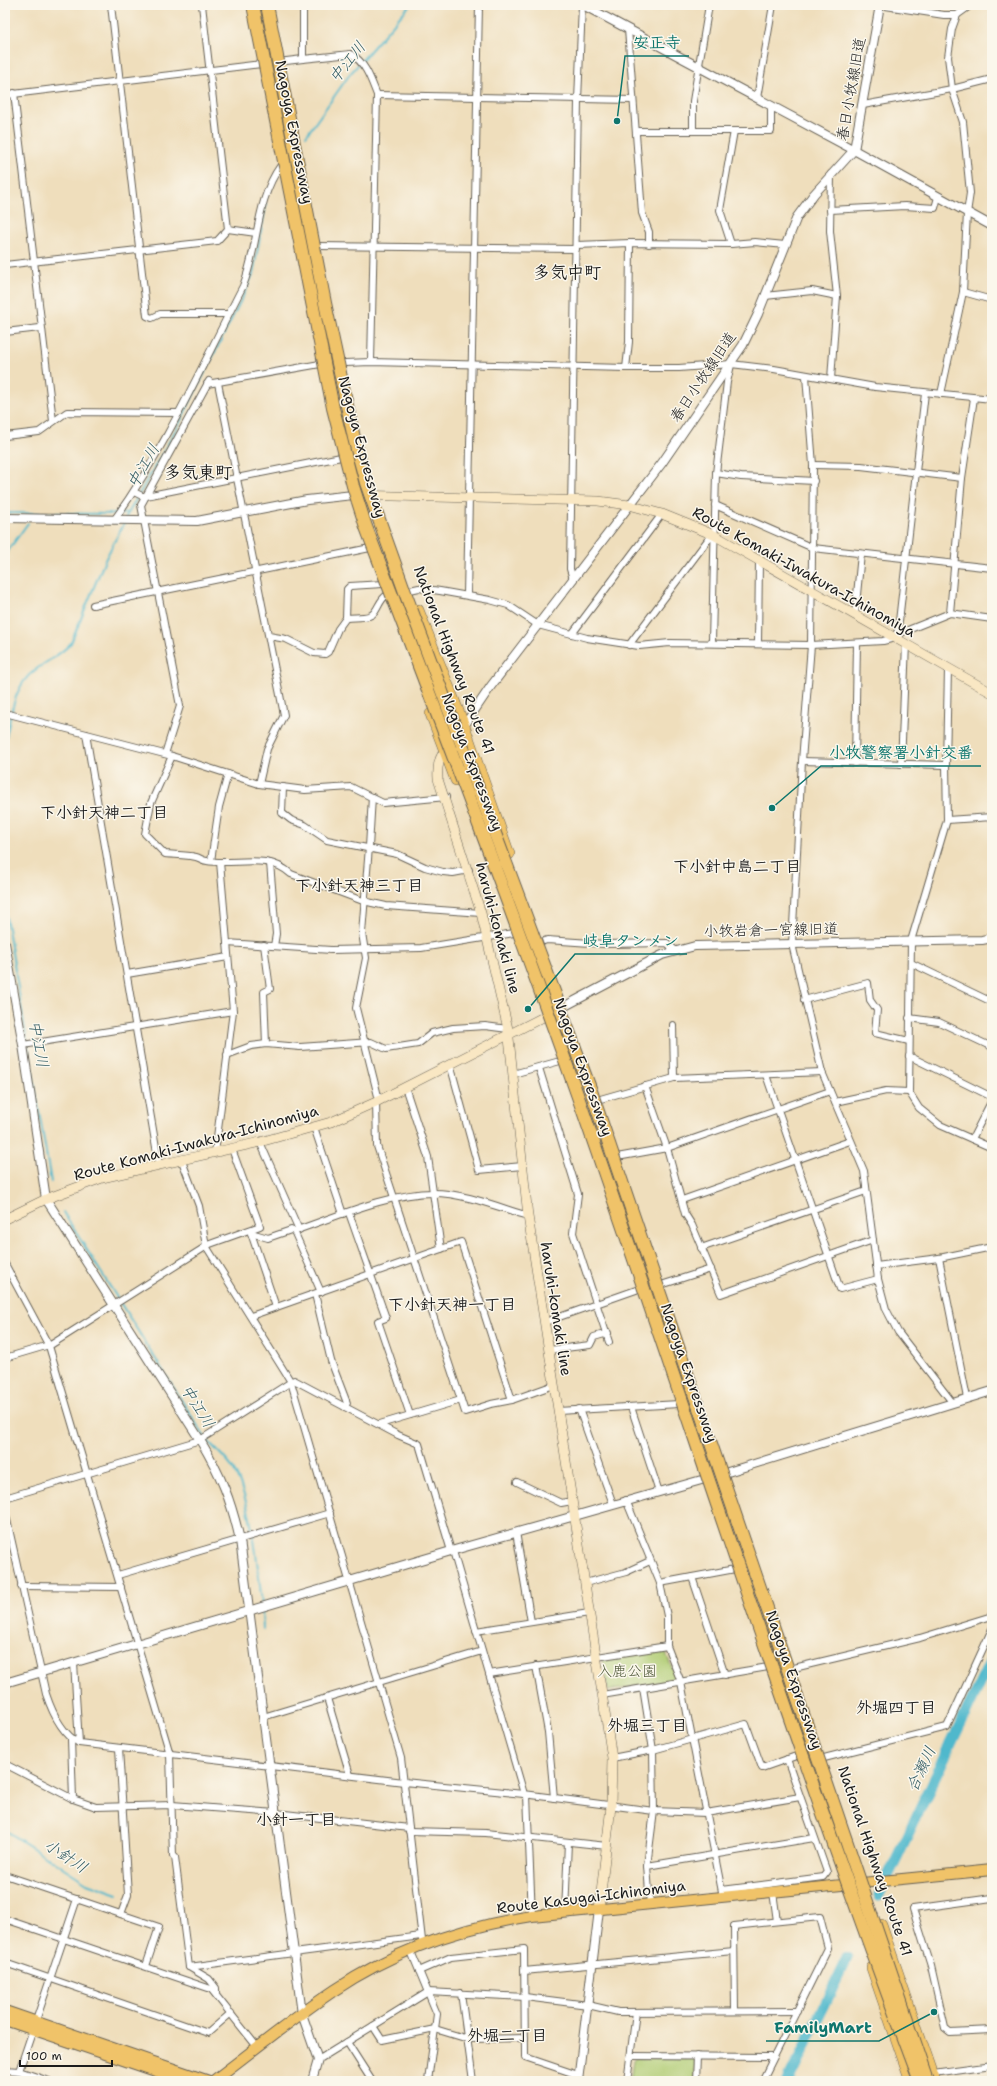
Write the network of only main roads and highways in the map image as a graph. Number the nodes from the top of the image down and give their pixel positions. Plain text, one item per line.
1 (249, 5) edge
2 (252, 5) edge
3 (260, 5) edge
4 (267, 5) edge
5 (272, 5) edge
6 (286, 191) junction
7 (325, 303) junction
8 (353, 495) junction
9 (376, 496) junction
10 (992, 694) edge
11 (436, 711) junction
12 (461, 732) junction
13 (444, 750) junction
14 (565, 1006) junction
15 (544, 1016) junction
16 (508, 1032) junction
17 (5, 1219) edge
18 (704, 1408) junction
19 (763, 1637) junction
20 (992, 1870) edge
21 (868, 1882) junction
22 (844, 1885) junction
23 (600, 1910) junction
24 (5, 2011) edge
25 (5, 2020) edge
26 (33, 2025) junction
27 (932, 2078) edge
28 (185, 2081) edge
29 (209, 2081) edge
30 (213, 2081) edge
31 (911, 2081) edge
32 (920, 2081) edge

1 - 6 highway
2 - 11 highway, Nagoya Expressway, bridge
3 - 7 highway
4 - 7 highway, Nagoya Expressway, bridge
5 - 9 highway, National Highway Route 41
6 - 8 highway
6 - 11 highway
7 - 12 highway, Nagoya Expressway, bridge
8 - 9 main road, Route Komaki-Iwakura-Ichinomiya
8 - 13 highway
9 - 10 main road, Route Komaki-Iwakura-Ichinomiya
9 - 12 highway, National Highway Route 41
11 - 19 highway, Nagoya Expressway, bridge
12 - 13 main road, haruhi-komaki line
12 - 14 highway, National Highway Route 41
12 - 18 highway
12 - 27 highway, Nagoya Expressway, bridge
13 - 15 highway
13 - 16 main road, haruhi-komaki line
14 - 15 main road, Route Komaki-Iwakura-Ichinomiya
14 - 18 highway, National Highway Route 41
15 - 16 main road, Route Komaki-Iwakura-Ichinomiya
15 - 22 highway
16 - 17 main road, Route Komaki-Iwakura-Ichinomiya
16 - 23 main road, haruhi-komaki line
18 - 21 highway, National Highway Route 41
19 - 32 highway, Nagoya Expressway, bridge
19 - 32 highway, bridge
20 - 21 main road, Route Kasugai-Ichinomiya
21 - 22 main road, Route Kasugai-Ichinomiya
21 - 27 highway, National Highway Route 41
22 - 23 main road, Route Kasugai-Ichinomiya
22 - 31 highway
23 - 30 main road, Route Kasugai-Ichinomiya
24 - 26 main road
25 - 26 main road
26 - 28 main road
26 - 29 main road

